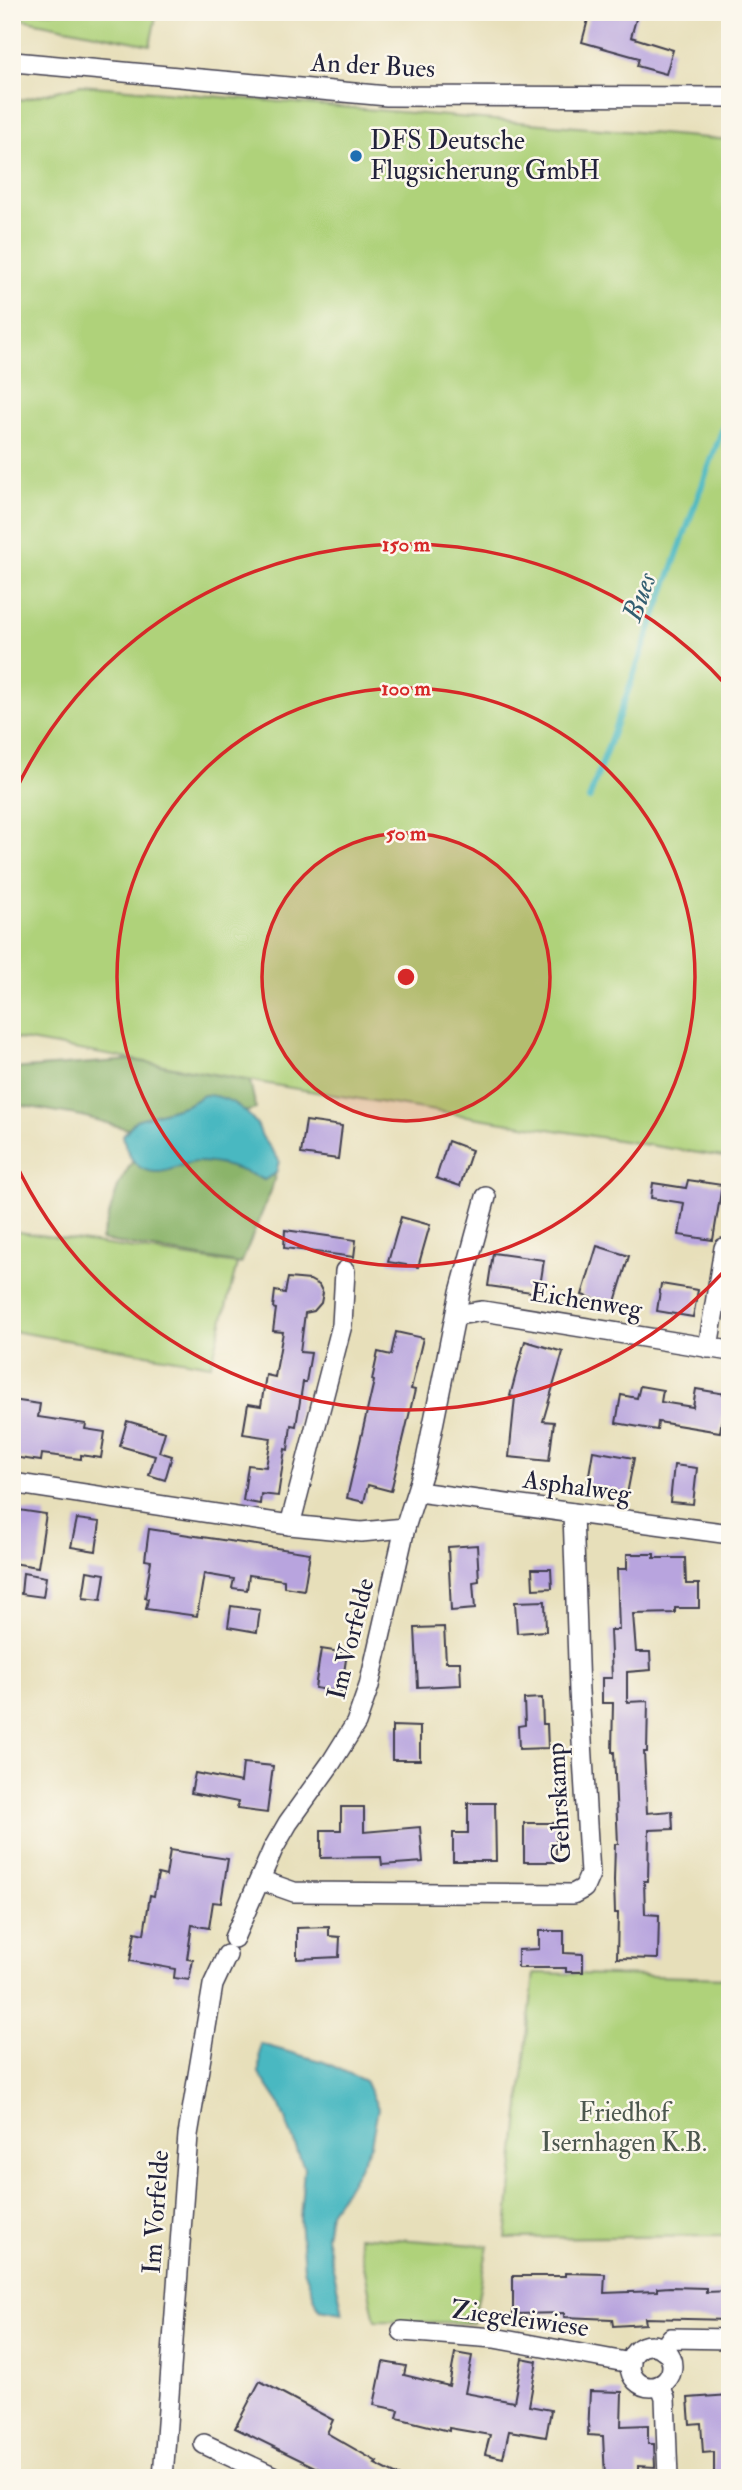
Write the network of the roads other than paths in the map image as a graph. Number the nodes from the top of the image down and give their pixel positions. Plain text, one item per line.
1 (14, 62) edge
2 (730, 97) edge
3 (486, 1197) dead end
4 (724, 1248) dead end
5 (345, 1271) dead end
6 (456, 1315) junction
7 (708, 1348) junction
8 (730, 1351) edge
9 (12, 1483) edge
10 (418, 1492) junction
11 (573, 1513) junction
12 (290, 1525) junction
13 (405, 1528) junction
14 (730, 1534) edge
15 (260, 1880) junction
16 (402, 2331) dead end
17 (730, 2339) edge
18 (663, 2349) junction
19 (631, 2363) junction
20 (660, 2385) junction
21 (204, 2444) dead end
22 (163, 2478) edge
23 (277, 2478) edge
24 (668, 2478) edge

1 - 2 street, An der Bues
3 - 6 street
4 - 7 street
5 - 12 street
6 - 7 street, Eichenweg
6 - 10 street
7 - 8 street, Eichenweg
9 - 12 street
10 - 11 street, Asphalweg
10 - 13 street, Im Vorfelde
11 - 14 street, Asphalweg
11 - 15 street, Gehrskamp
12 - 13 street
13 - 15 street, Im Vorfelde
15 - 22 street, Im Vorfelde
16 - 19 street, Ziegeleiwiese
17 - 18 street
18 - 19 street
18 - 20 street
19 - 20 street
20 - 24 street
21 - 23 street

